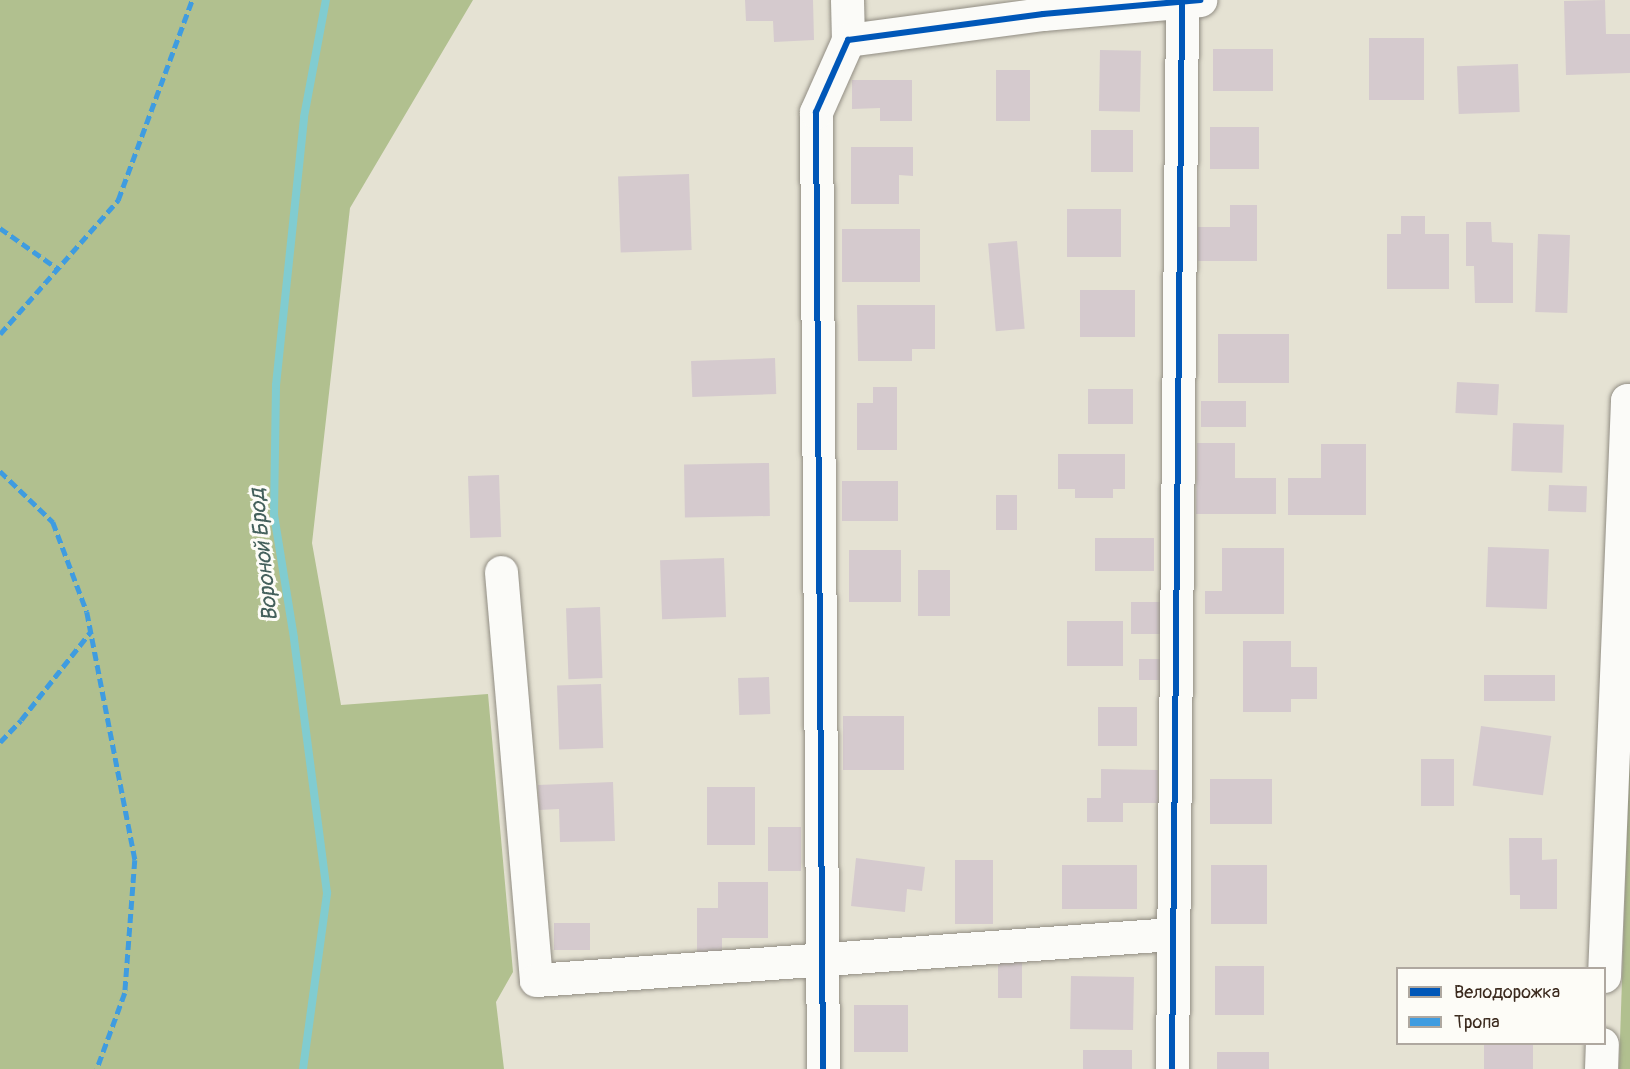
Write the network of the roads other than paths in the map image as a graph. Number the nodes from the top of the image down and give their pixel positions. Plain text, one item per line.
1 (847, 0) edge
2 (1191, 1) edge
3 (1043, 7) edge
4 (848, 40) junction
5 (1630, 400) edge
6 (501, 572) dead end
7 (1172, 934) junction
8 (824, 958) junction
9 (1605, 967) edge
10 (1602, 1045) edge
11 (823, 1069) edge
12 (1172, 1069) edge
13 (1601, 1069) edge

1 - 4 street
2 - 3 street
2 - 7 street
3 - 4 street
4 - 8 street
5 - 9 street
6 - 8 street
7 - 8 street
7 - 12 street
8 - 11 street
10 - 13 street

